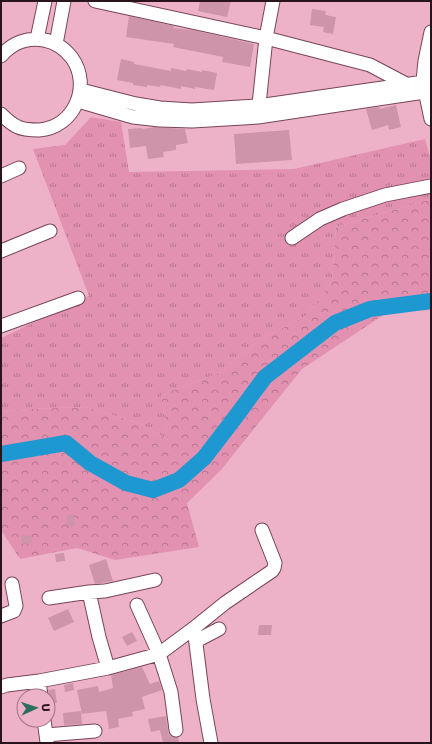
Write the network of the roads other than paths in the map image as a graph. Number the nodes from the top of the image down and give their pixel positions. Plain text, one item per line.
1 (45, 1) edge
2 (64, 1) edge
3 (95, 1) edge
4 (273, 1) edge
5 (431, 32) edge
6 (266, 38) junction
7 (37, 39) junction
8 (56, 44) junction
9 (1, 56) edge
10 (406, 84) junction
11 (428, 86) edge
12 (79, 96) junction
13 (258, 112) junction
14 (1, 114) edge
15 (431, 119) edge
16 (19, 168) dead end
17 (1, 176) edge
18 (431, 186) edge
19 (50, 231) dead end
20 (292, 238) dead end
21 (1, 251) edge
22 (78, 298) dead end
23 (1, 326) edge
24 (262, 530) dead end
25 (156, 580) dead end
26 (12, 584) dead end
27 (89, 592) junction
28 (49, 598) dead end
29 (137, 606) dead end
30 (1, 616) edge
31 (194, 628) junction
32 (219, 629) dead end
33 (196, 641) junction
34 (159, 654) junction
35 (108, 668) junction
36 (39, 681) junction
37 (1, 687) edge
38 (40, 688) edge
39 (45, 728) edge
40 (176, 730) dead end
41 (95, 731) dead end
42 (47, 739) edge
43 (211, 743) edge

1 - 7 street
2 - 8 street
3 - 6 street
4 - 6 street
5 - 11 street
6 - 10 street
6 - 13 street
7 - 8 street
7 - 9 street
8 - 12 street
10 - 11 street
10 - 13 street
11 - 13 street
11 - 15 street
12 - 13 street
12 - 14 street
16 - 17 street
18 - 20 street
19 - 21 street
22 - 23 street
24 - 31 street
25 - 27 street
26 - 30 street
27 - 28 street
27 - 35 street
29 - 34 street
31 - 33 street
31 - 34 street
32 - 33 street
33 - 43 street
34 - 35 street
34 - 40 street
35 - 36 street
36 - 37 street
36 - 38 street
39 - 42 street
41 - 42 street

